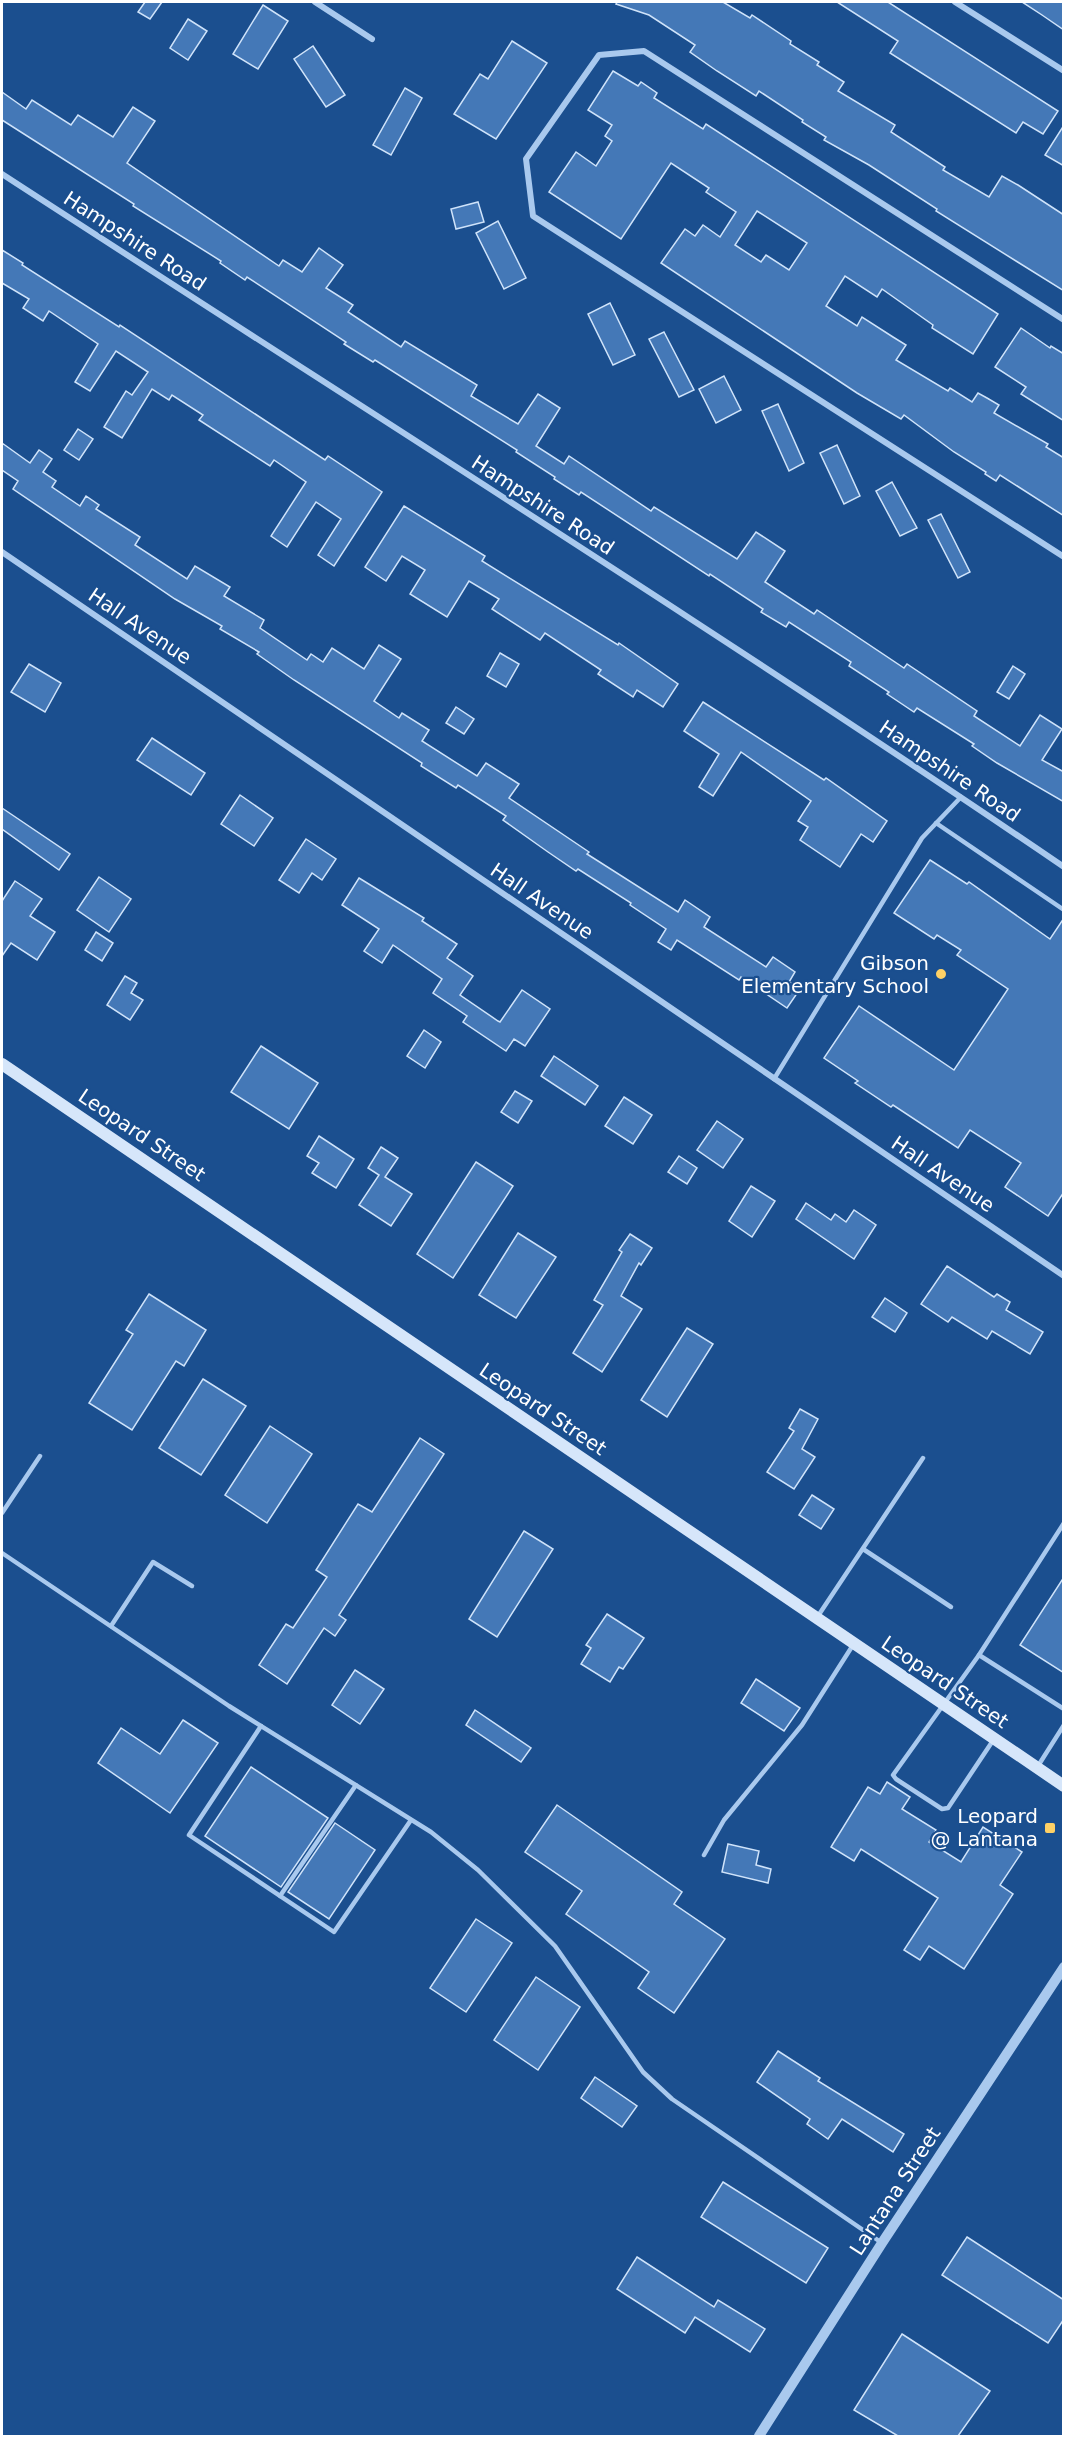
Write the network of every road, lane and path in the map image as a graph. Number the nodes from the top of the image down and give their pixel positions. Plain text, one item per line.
1 (315, 2) edge
2 (955, 2) edge
3 (372, 39) dead end
4 (1064, 71) edge
5 (2, 174) edge
6 (1064, 320) edge
7 (2, 552) edge
8 (1064, 557) edge
9 (961, 797) junction
10 (936, 823) junction
11 (1064, 867) edge
12 (1064, 910) edge
13 (2, 1064) edge
14 (774, 1079) junction
15 (1064, 1276) edge
16 (40, 1456) dead end
17 (923, 1458) dead end
18 (2, 1513) edge
19 (1064, 1522) edge
20 (863, 1549) junction
21 (2, 1553) edge
22 (192, 1586) dead end
23 (951, 1607) dead end
24 (817, 1618) junction
25 (111, 1626) junction
26 (854, 1644) junction
27 (979, 1655) junction
28 (942, 1704) junction
29 (1064, 1709) edge
30 (1064, 1725) edge
31 (261, 1726) junction
32 (994, 1739) junction
33 (1037, 1768) junction
34 (356, 1785) junction
35 (1064, 1786) edge
36 (411, 1820) junction
37 (704, 1855) dead end
38 (280, 1896) junction
39 (1064, 1967) edge
40 (882, 2243) junction
41 (759, 2436) edge

1 - 3 street
2 - 4 street
5 - 9 street, Hampshire Road
6 - 8 street
7 - 14 street, Hall Avenue
9 - 10 lane
9 - 11 street, Hampshire Road
10 - 12 lane
10 - 14 lane
13 - 24 main road, Leopard Street
14 - 15 street, Hall Avenue
16 - 18 lane
17 - 20 lane
19 - 27 lane
20 - 23 lane
20 - 24 lane
21 - 25 lane
22 - 25 lane
24 - 26 main road, Leopard Street
25 - 31 lane
26 - 28 main road, Leopard Street
26 - 37 lane
27 - 28 lane
27 - 29 lane
28 - 32 main road, Leopard Street
28 - 32 lane
30 - 33 lane
31 - 34 lane
31 - 38 lane
32 - 33 main road, Leopard Street
33 - 35 main road, Leopard Street
34 - 36 lane
34 - 38 lane
36 - 38 lane
36 - 40 lane
39 - 40 street, Lantana Street
40 - 41 street, Lantana Street

